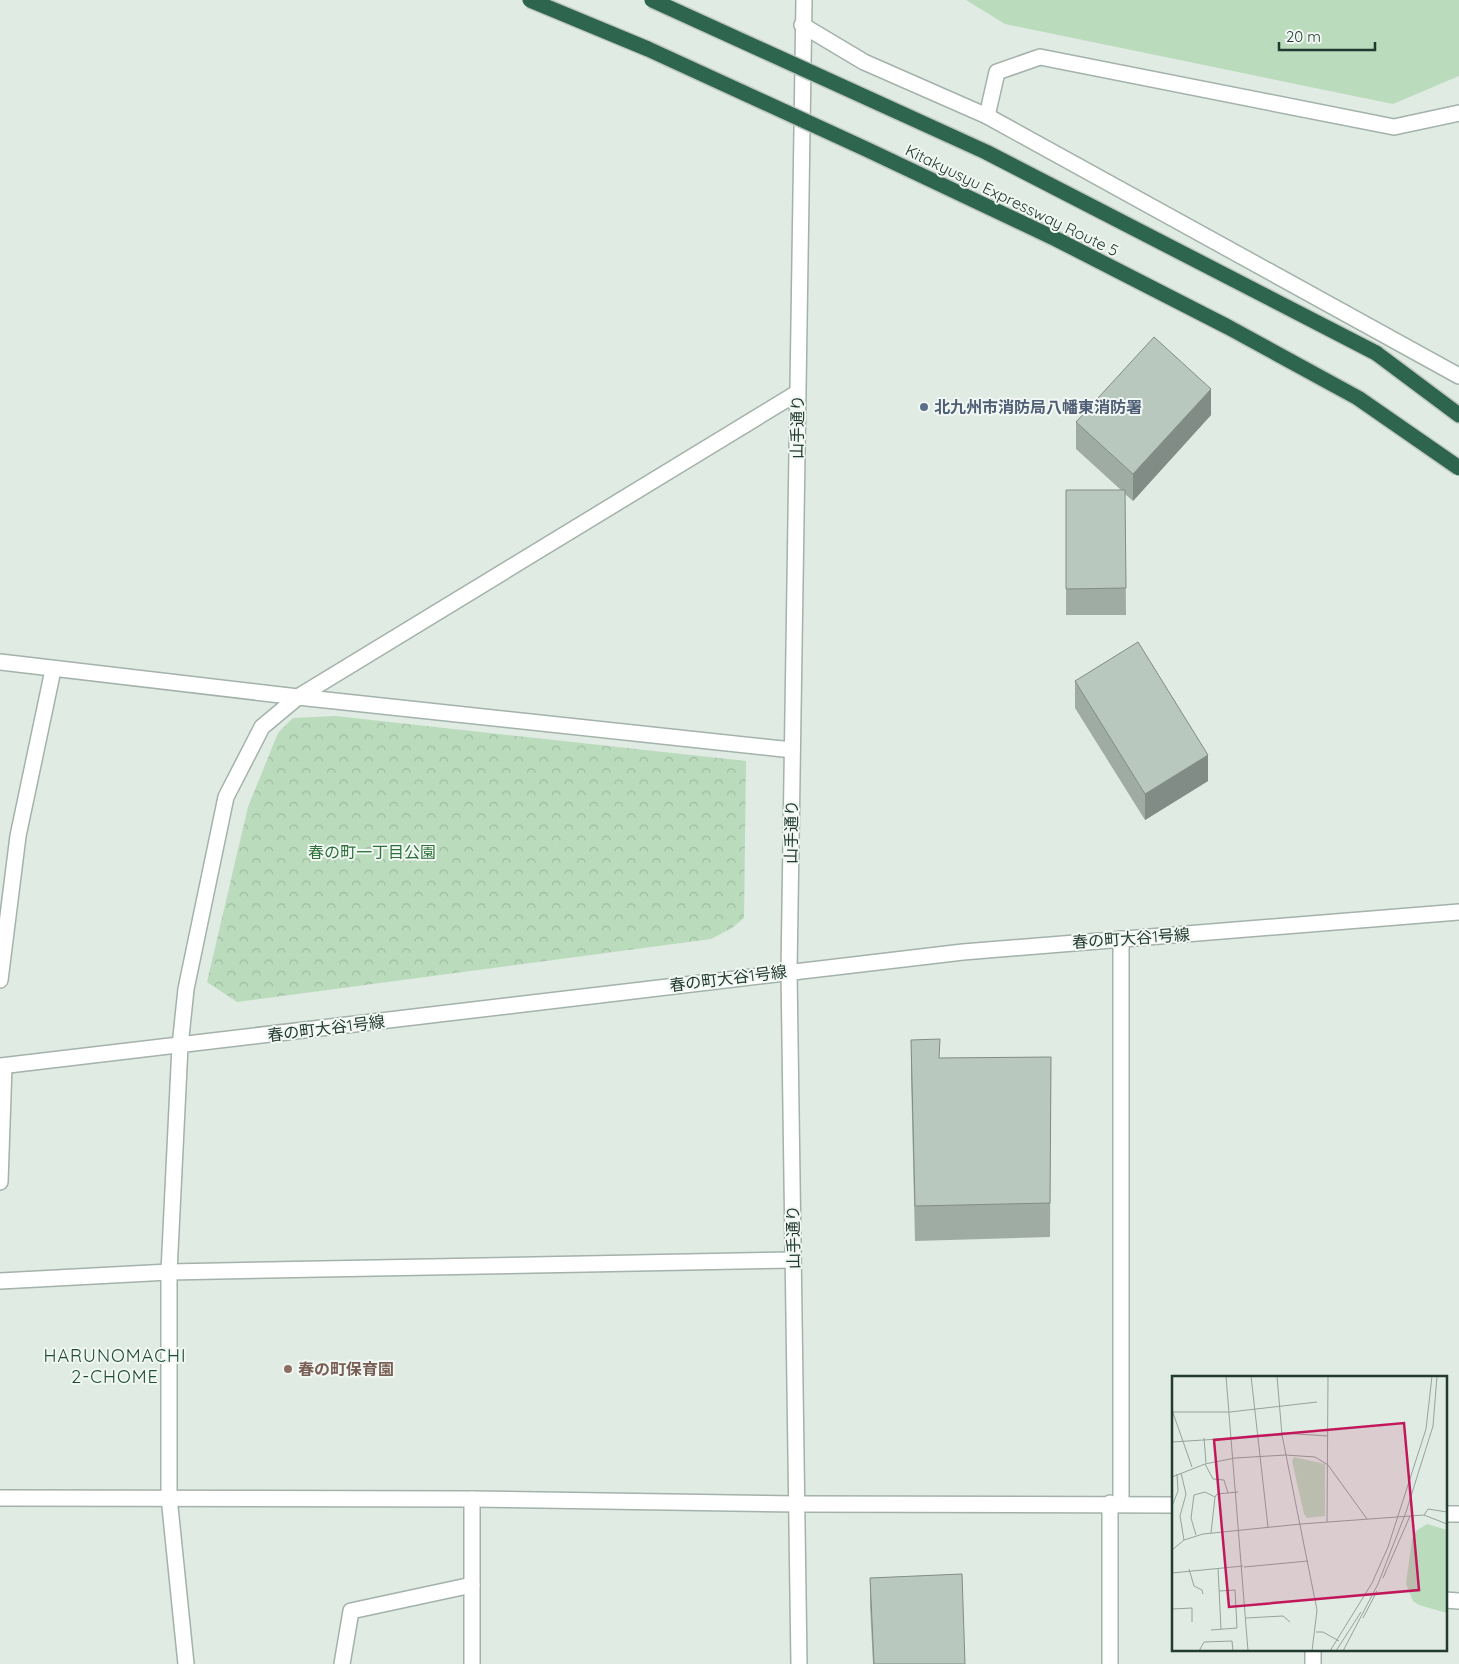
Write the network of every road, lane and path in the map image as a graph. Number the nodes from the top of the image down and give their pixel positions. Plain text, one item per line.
1 (530, 0) edge
2 (652, 0) edge
3 (804, 0) edge
4 (802, 25) junction
5 (1459, 113) edge
6 (987, 116) junction
7 (1376, 353) junction
8 (1459, 376) edge
9 (797, 393) junction
10 (1459, 404) edge
11 (1459, 415) edge
12 (1459, 468) edge
13 (0, 662) edge
14 (53, 670) junction
15 (298, 698) junction
16 (792, 750) junction
17 (1459, 912) edge
18 (1121, 939) junction
19 (790, 971) junction
20 (0, 980) edge
21 (180, 1046) junction
22 (2, 1066) edge
23 (0, 1182) edge
24 (794, 1260) junction
25 (169, 1272) junction
26 (0, 1281) edge
27 (169, 1497) junction
28 (0, 1498) edge
29 (472, 1499) junction
30 (1115, 1503) junction
31 (797, 1504) junction
32 (1172, 1505) edge
33 (1446, 1514) edge
34 (1459, 1514) edge
35 (472, 1585) junction
36 (1446, 1600) edge
37 (1459, 1601) edge
38 (186, 1664) edge
39 (342, 1664) edge
40 (472, 1664) edge
41 (799, 1664) edge
42 (1110, 1664) edge

1 - 12 highway, Kitakyusyu Expressway Route 5, bridge
2 - 7 highway, Kitakyusyu Expressway Route 5, bridge
3 - 4 street, 山手通り
4 - 6 street
4 - 9 street, 山手通り
5 - 6 street
6 - 8 street
7 - 10 highway
7 - 11 highway
9 - 15 street
9 - 16 street, 山手通り
13 - 14 street
14 - 15 street
14 - 20 street
15 - 16 street
15 - 21 street
16 - 19 street, 山手通り
17 - 18 street, 春の町大谷1号線
18 - 19 street, 春の町大谷1号線
18 - 30 street
19 - 21 street, 春の町大谷1号線
19 - 24 street, 山手通り
21 - 22 street, 春の町大谷1号線
21 - 25 street
22 - 23 street
24 - 25 street
24 - 31 street, 山手通り
25 - 26 street
25 - 27 street
27 - 28 street
27 - 29 street
27 - 38 street
29 - 31 street
29 - 35 street
30 - 31 street
30 - 32 street
30 - 42 street
31 - 41 street, 山手通り
33 - 34 street
35 - 39 street
35 - 40 street
36 - 37 street

